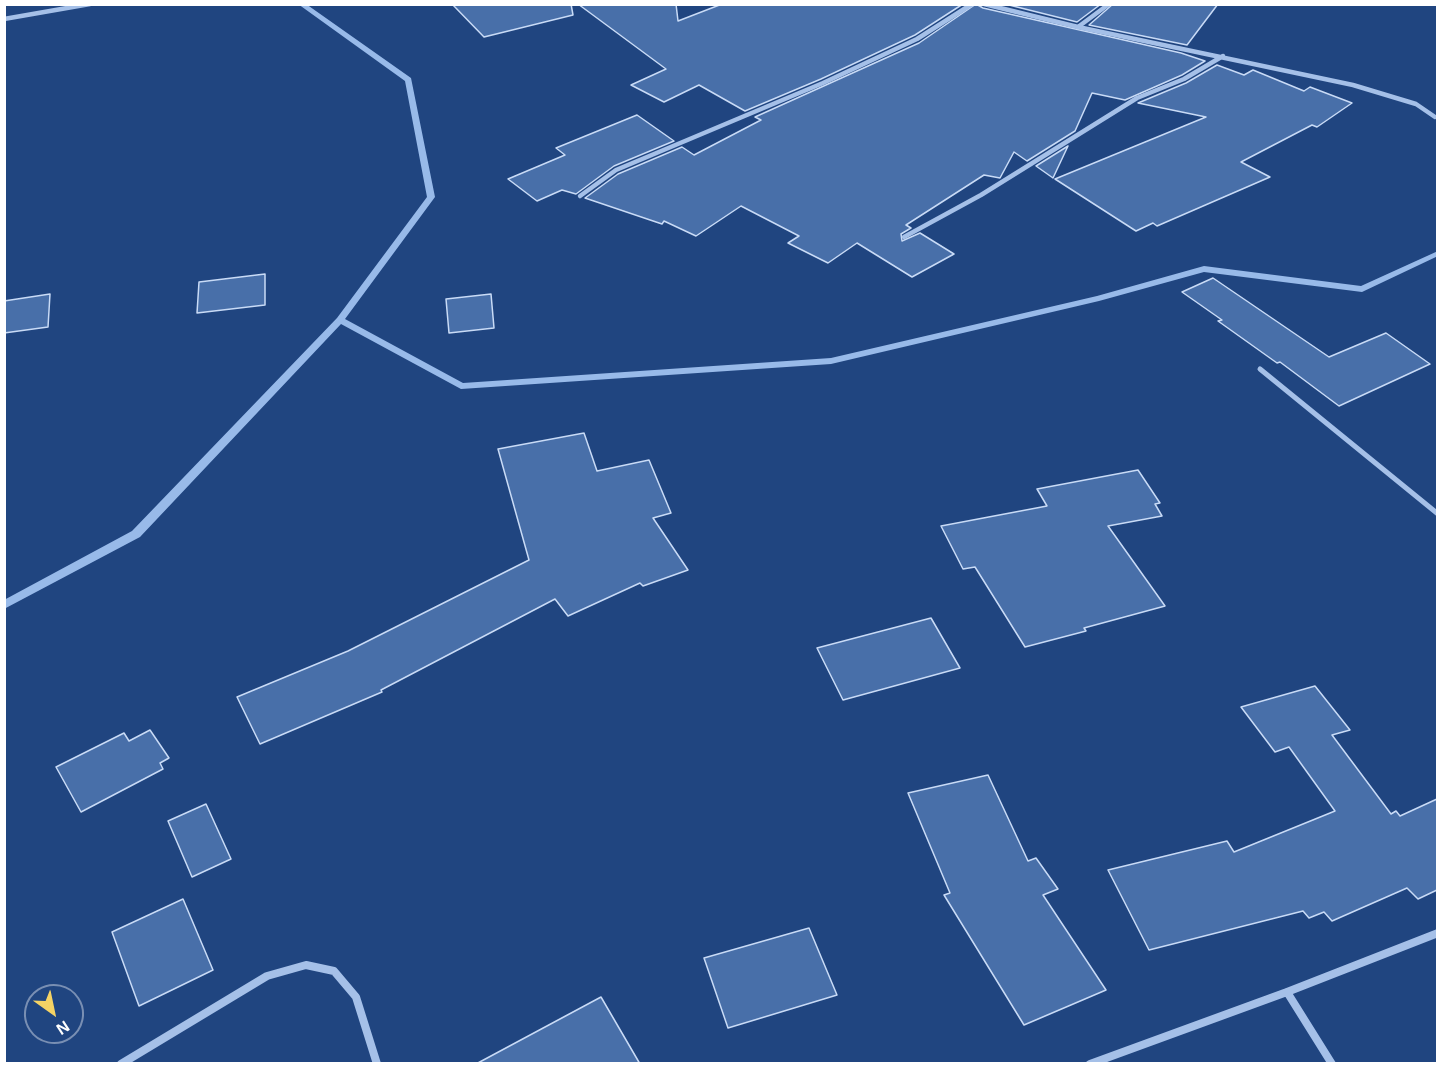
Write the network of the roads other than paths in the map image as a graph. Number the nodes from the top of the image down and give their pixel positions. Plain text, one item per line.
1 (90, 4) edge
2 (972, 4) edge
3 (984, 4) edge
4 (1109, 4) edge
5 (4, 19) edge
6 (1078, 27) junction
7 (1223, 56) junction
8 (1435, 117) dead end
9 (580, 196) dead end
10 (904, 237) dead end
11 (1260, 369) dead end
12 (1437, 514) edge
13 (1437, 933) edge
14 (1287, 992) junction
15 (121, 1064) edge
16 (377, 1064) edge
17 (1090, 1064) edge
18 (1332, 1064) edge

1 - 5 street
2 - 9 street
3 - 6 street
4 - 6 street
6 - 7 street
7 - 8 street
7 - 10 street
11 - 12 street
13 - 14 street
14 - 17 street
14 - 18 street
15 - 16 street

